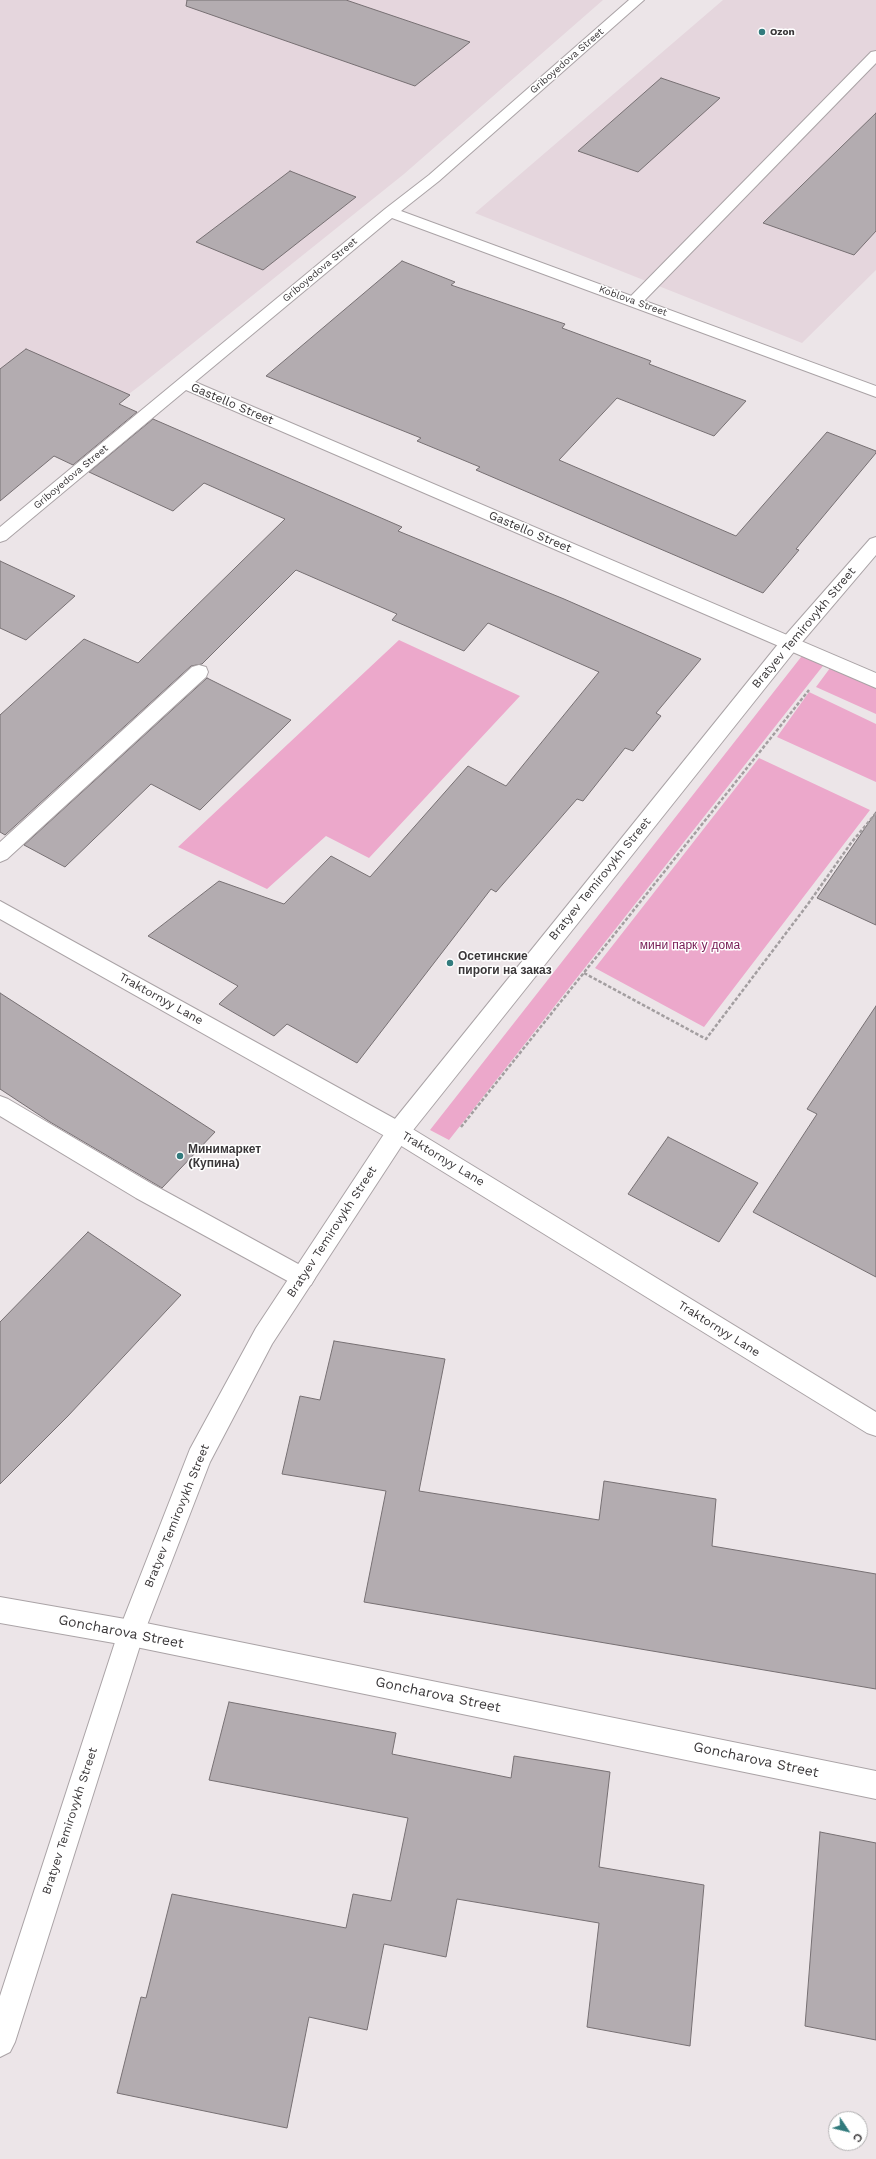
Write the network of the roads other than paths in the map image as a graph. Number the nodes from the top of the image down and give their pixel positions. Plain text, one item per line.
1 (637, 0) edge
2 (876, 55) edge
3 (390, 212) junction
4 (635, 301) junction
5 (183, 383) junction
6 (876, 392) edge
7 (0, 536) edge
8 (876, 542) edge
9 (790, 643) junction
10 (199, 672) dead end
11 (876, 681) edge
12 (0, 854) edge
13 (0, 909) edge
14 (0, 1104) edge
15 (398, 1132) junction
16 (303, 1278) junction
17 (876, 1425) edge
18 (0, 1610) edge
19 (132, 1633) junction
20 (876, 1785) edge
21 (0, 2042) edge

1 - 3 street, Griboyedova Street
2 - 4 street
3 - 4 street, Koblova Street
3 - 5 street, Griboyedova Street
4 - 6 street, Koblova Street
5 - 7 street, Griboyedova Street
5 - 9 street, Gastello Street
8 - 9 street, Bratyev Temirovykh Street
9 - 11 street, Gastello Street
9 - 15 street, Bratyev Temirovykh Street
10 - 12 street
13 - 15 street, Traktornyy Lane
14 - 16 street
15 - 16 street, Bratyev Temirovykh Street
15 - 17 street, Traktornyy Lane
16 - 19 street, Bratyev Temirovykh Street
18 - 19 street, Goncharova Street
19 - 20 street, Goncharova Street
19 - 21 street, Bratyev Temirovykh Street

